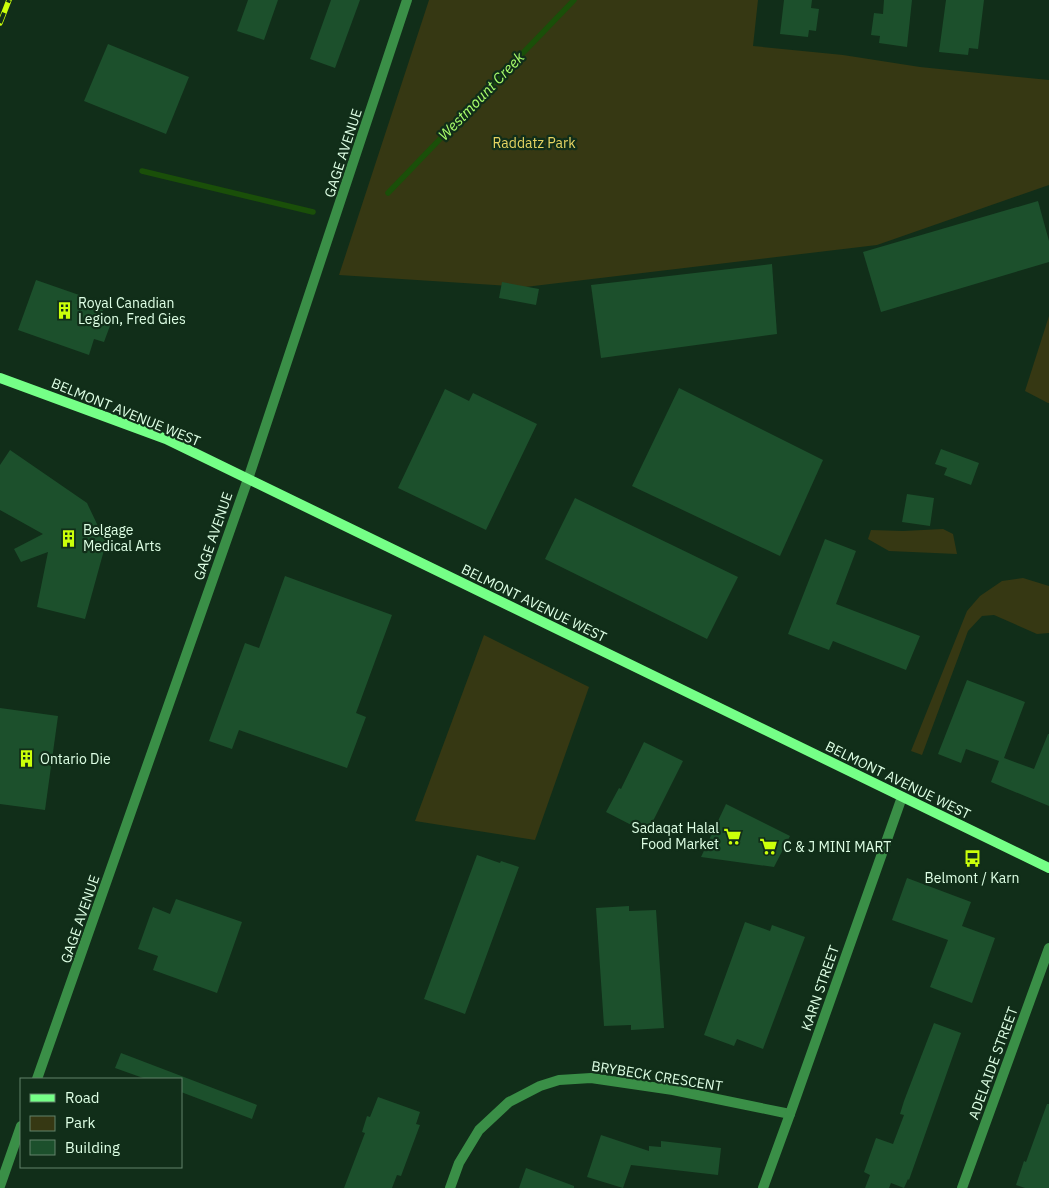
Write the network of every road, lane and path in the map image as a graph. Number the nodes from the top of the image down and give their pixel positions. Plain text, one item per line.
1 (407, 0) edge
2 (0, 378) edge
3 (248, 479) junction
4 (902, 796) junction
5 (1049, 868) edge
6 (1049, 948) edge
7 (38, 1078) edge
8 (790, 1114) junction
9 (20, 1129) edge
10 (0, 1186) edge
11 (450, 1188) edge
12 (762, 1188) edge
13 (962, 1188) edge

1 - 3 street, GAGE AVENUE
2 - 3 street, BELMONT AVENUE WEST
3 - 4 street, BELMONT AVENUE WEST
3 - 7 street, GAGE AVENUE
4 - 5 street, BELMONT AVENUE WEST
4 - 8 street, KARN STREET
6 - 13 street, ADELAIDE STREET
8 - 11 street, BRYBECK CRESCENT
8 - 12 street, KARN STREET
9 - 10 street

